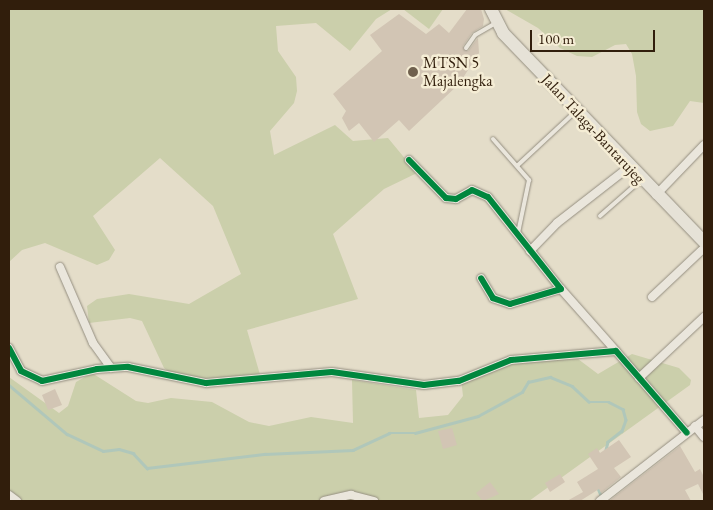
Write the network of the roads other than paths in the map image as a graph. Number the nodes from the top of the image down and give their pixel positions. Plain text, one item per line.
1 (491, 9) edge
2 (496, 23) junction
3 (466, 48) dead end
4 (576, 111) junction
5 (493, 139) dead end
6 (704, 145) edge
7 (409, 160) dead end
8 (518, 165) junction
9 (629, 167) junction
10 (641, 180) junction
11 (656, 195) junction
12 (600, 216) dead end
13 (517, 236) junction
14 (704, 242) edge
15 (704, 248) edge
16 (530, 251) junction
17 (60, 267) dead end
18 (480, 278) dead end
19 (561, 289) junction
20 (652, 297) dead end
21 (704, 317) edge
22 (9, 348) edge
23 (616, 351) junction
24 (111, 368) junction
25 (639, 378) junction
26 (704, 420) edge
27 (695, 426) junction
28 (686, 433) junction
29 (704, 437) edge
30 (9, 495) edge
31 (17, 501) edge
32 (324, 501) edge
33 (374, 501) edge
34 (600, 501) edge

1 - 2 main road, Jalan Talaga-Bantarujeg
2 - 3 lane
2 - 4 main road, Jalan Talaga-Bantarujeg
4 - 8 lane
4 - 9 main road, Jalan Talaga-Bantarujeg
5 - 8 lane
6 - 11 street
7 - 13 street
8 - 13 lane
9 - 10 main road, Jalan Talaga-Bantarujeg
9 - 16 street
10 - 11 main road, Jalan Talaga-Bantarujeg
10 - 12 lane
11 - 14 main road, Jalan Talaga-Bantarujeg
13 - 16 street
15 - 20 street
16 - 19 street
17 - 24 street
18 - 19 street
19 - 23 street
21 - 25 street
22 - 24 street
23 - 24 street
23 - 25 street
25 - 28 street
26 - 27 street
27 - 28 street
27 - 29 street
28 - 34 street
30 - 31 street
32 - 33 street

